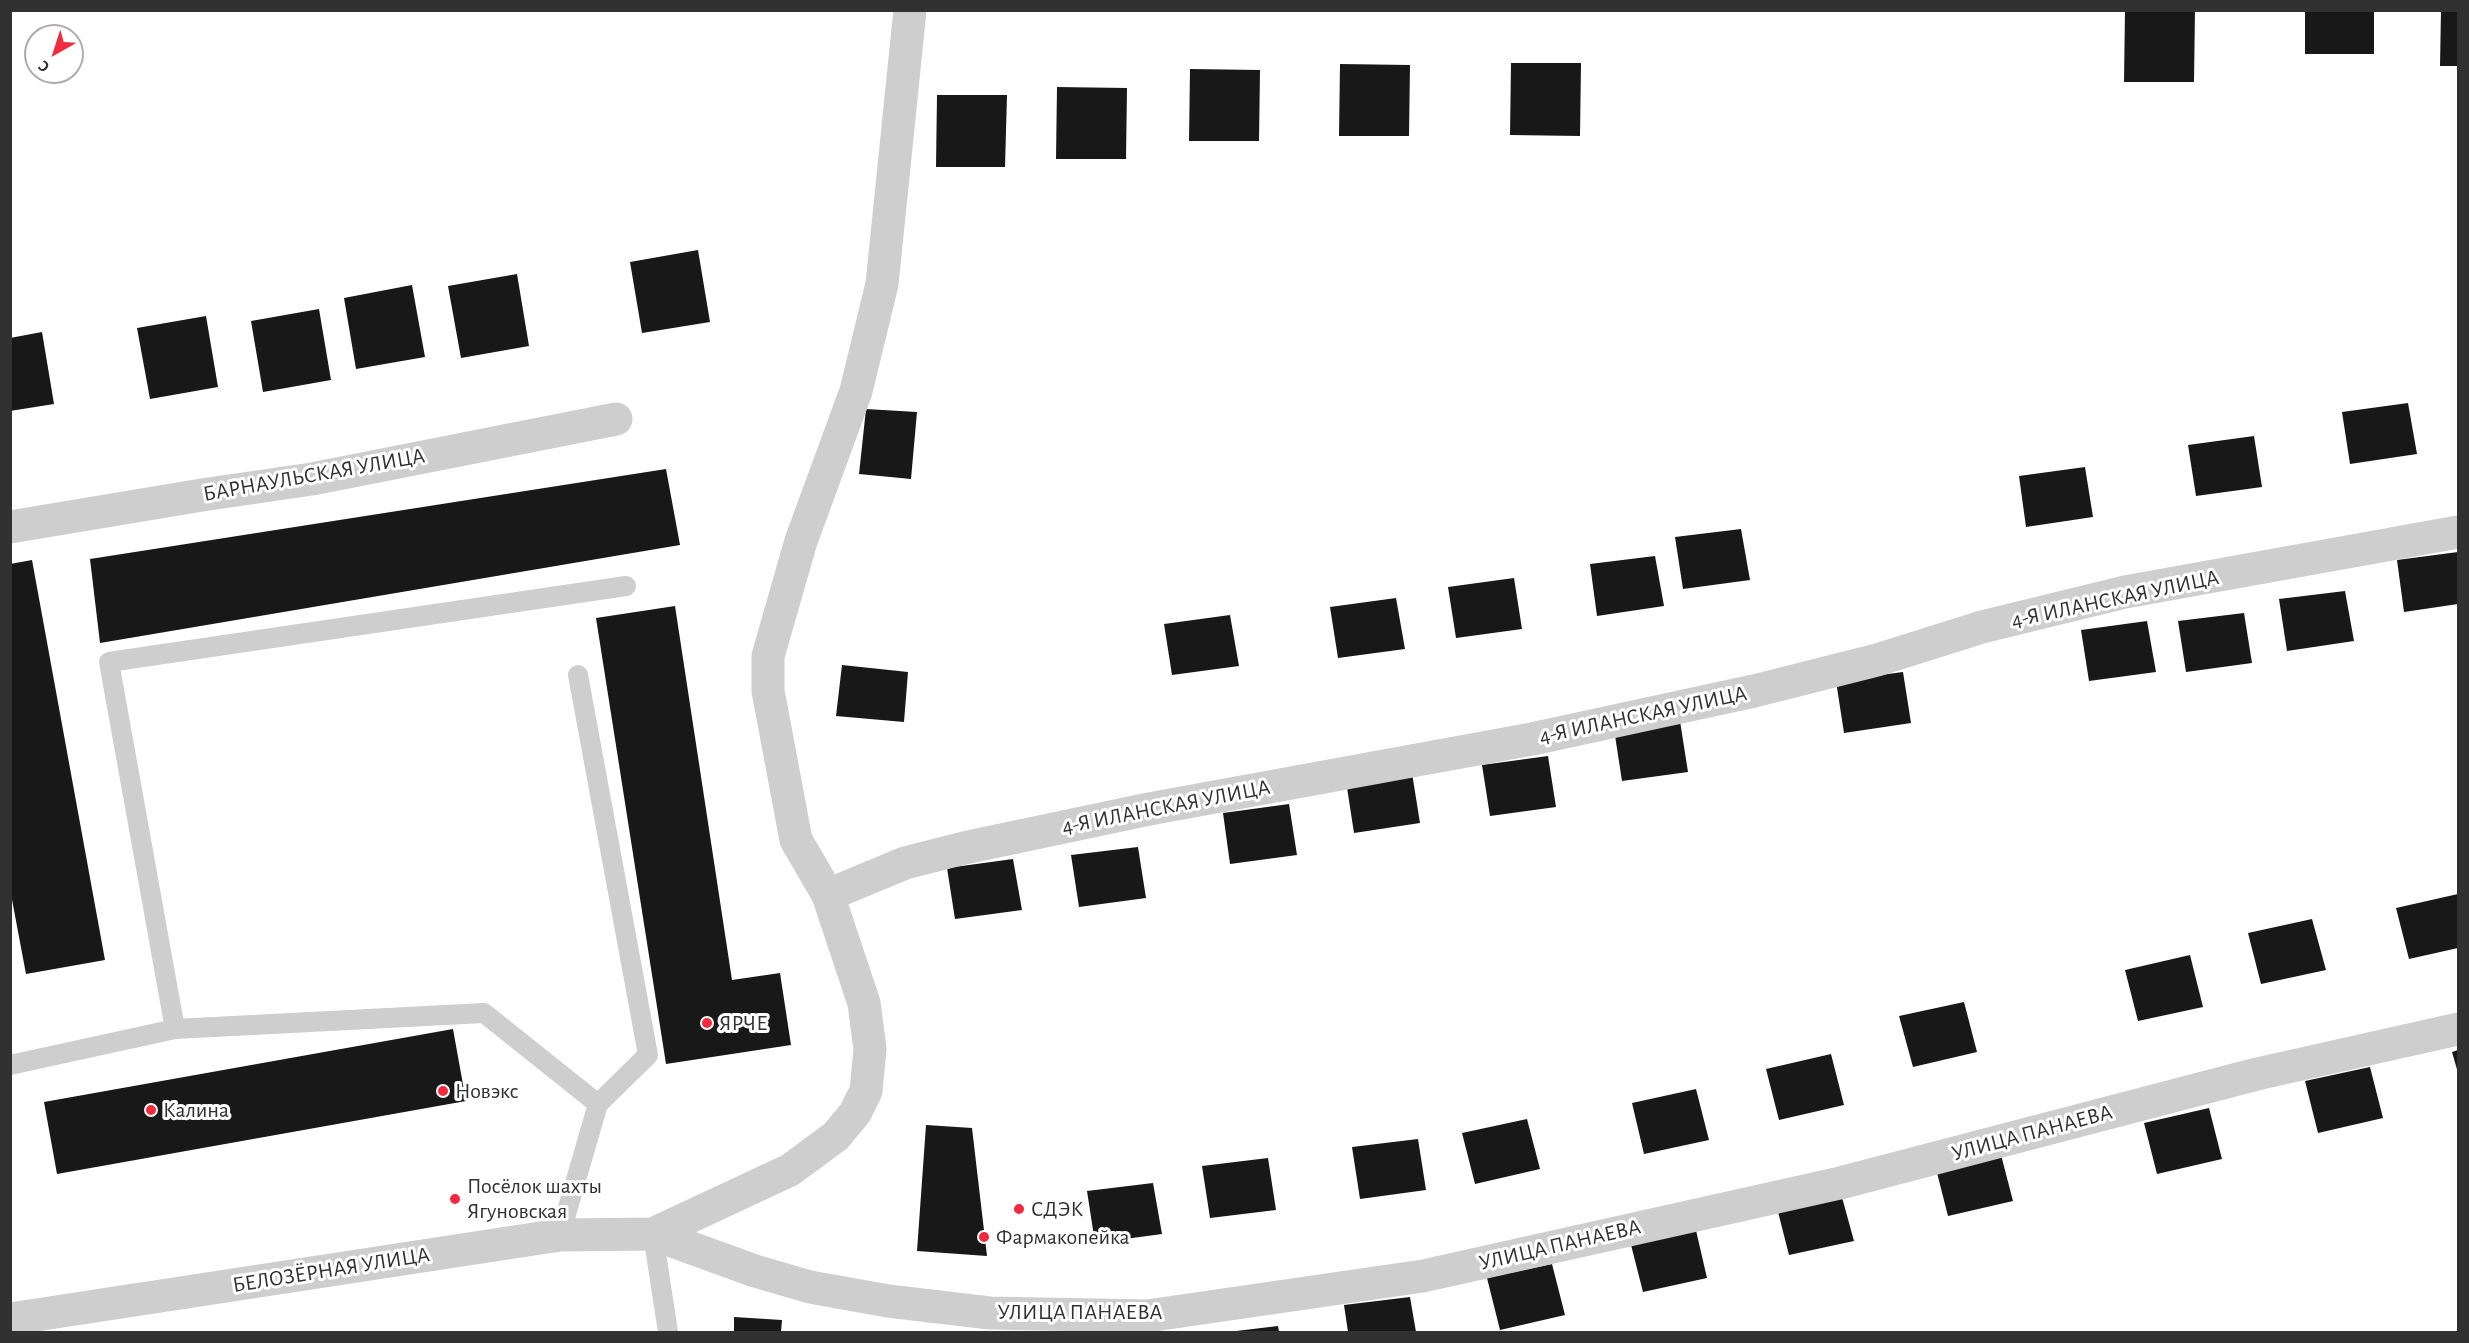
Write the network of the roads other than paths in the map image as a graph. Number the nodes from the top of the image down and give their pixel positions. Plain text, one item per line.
1 (910, 10) edge
2 (616, 419) dead end
3 (10, 527) edge
4 (2458, 532) edge
5 (626, 586) dead end
6 (578, 675) dead end
7 (828, 895) junction
8 (175, 1029) junction
9 (2458, 1029) edge
10 (10, 1065) edge
11 (598, 1104) junction
12 (652, 1234) junction
13 (560, 1235) junction
14 (12, 1320) edge
15 (668, 1332) edge

1 - 7 street
2 - 3 street, БАРНАУЛЬСКАЯ УЛИЦА
4 - 7 street, 4-Я ИЛАНСКАЯ УЛИЦА
5 - 8 lane
6 - 11 lane
7 - 12 street
8 - 10 lane
8 - 11 lane
9 - 12 street, УЛИЦА ПАНАЕВА
11 - 13 lane
12 - 13 street, БЕЛОЗЁРНАЯ УЛИЦА
12 - 15 lane
13 - 14 street, БЕЛОЗЁРНАЯ УЛИЦА

